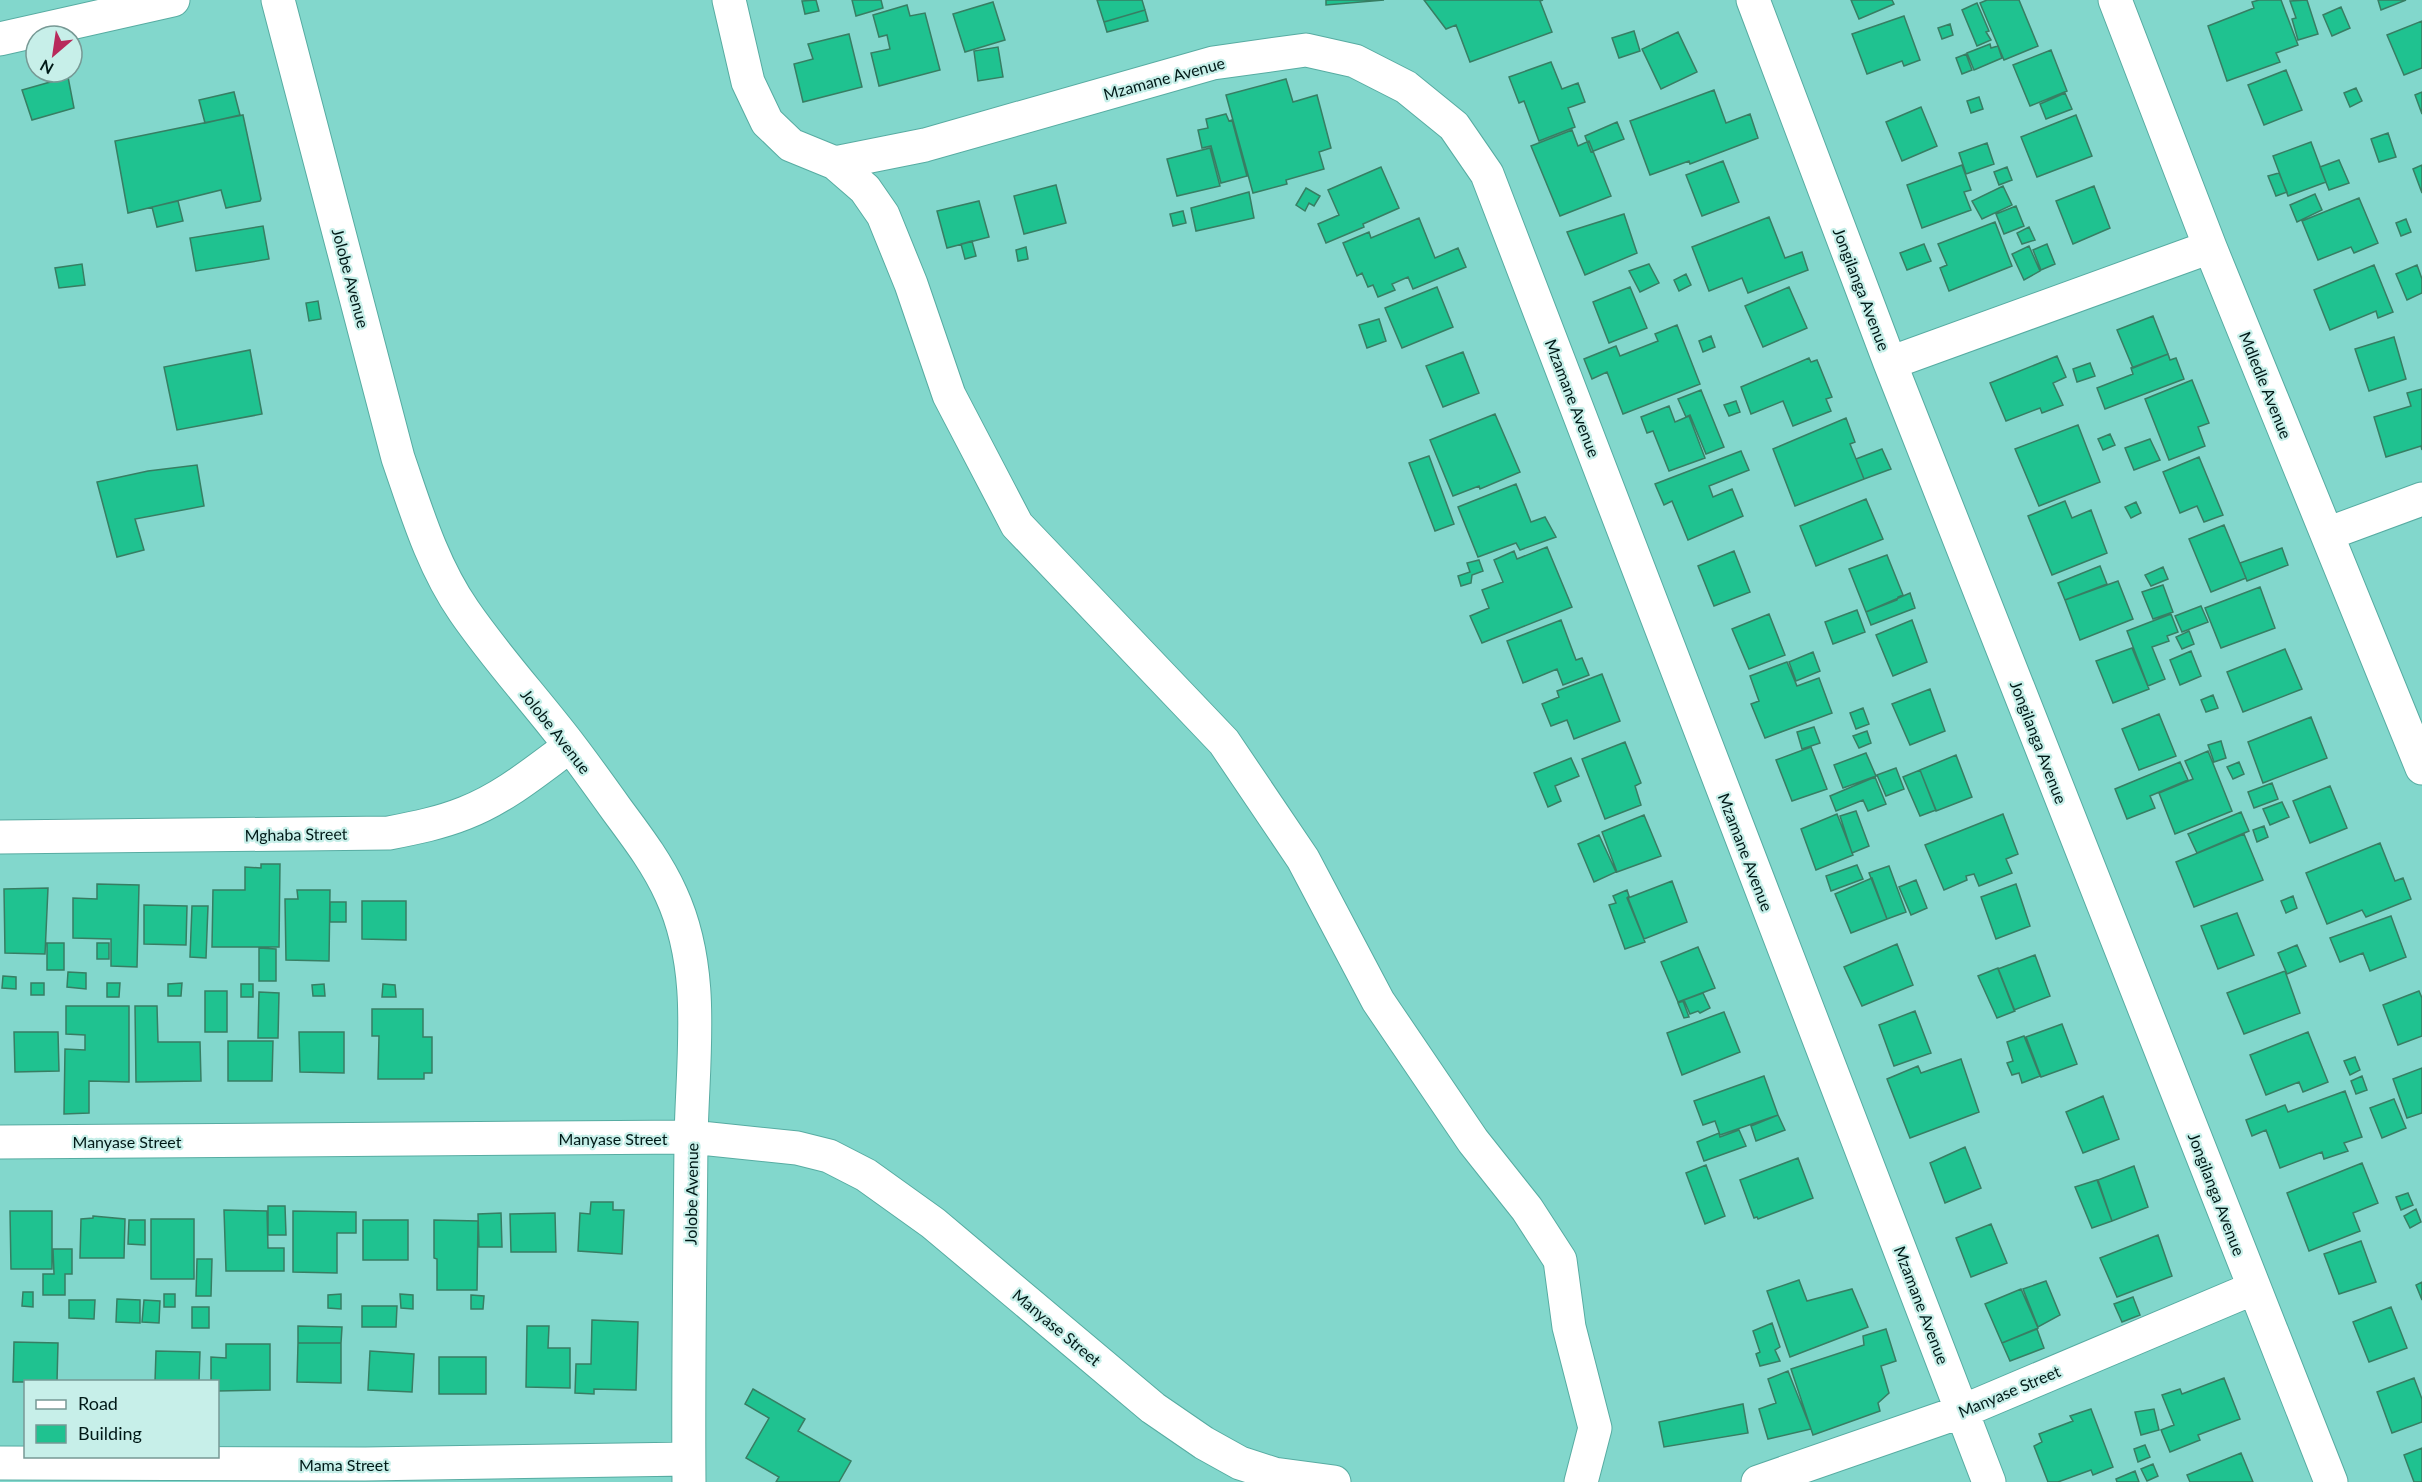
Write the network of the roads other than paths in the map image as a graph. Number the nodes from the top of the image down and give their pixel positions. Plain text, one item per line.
1 (173, 0) edge
2 (278, 0) edge
3 (729, 0) edge
4 (1753, 0) edge
5 (2115, 0) edge
6 (0, 39) edge
7 (835, 163) junction
8 (2210, 247) junction
9 (1890, 363) junction
10 (2422, 499) edge
11 (2327, 534) junction
12 (570, 746) junction
13 (2422, 768) edge
14 (0, 837) edge
15 (691, 1137) junction
16 (0, 1142) edge
17 (2254, 1288) junction
18 (1963, 1411) junction
19 (0, 1463) edge
20 (688, 1471) edge
21 (365, 1473) edge
22 (1334, 1482) edge
23 (1581, 1482) edge
24 (1758, 1482) edge
25 (1989, 1482) edge
26 (2331, 1482) edge

1 - 6 street
2 - 12 street, Jolobe Avenue
3 - 7 street
4 - 9 street, Jongilanga Avenue
5 - 8 street, Mdledle Avenue
7 - 18 street, Mzamane Avenue
7 - 23 street
8 - 9 street
8 - 11 street, Mdledle Avenue
9 - 17 street, Jongilanga Avenue
10 - 11 street
11 - 13 street, Mdledle Avenue
12 - 14 street, Mghaba Street
12 - 15 street, Jolobe Avenue
15 - 16 street, Manyase Street
15 - 20 street, Jolobe Avenue
15 - 22 street, Manyase Street
17 - 18 street, Manyase Street
17 - 26 street, Jongilanga Avenue
18 - 24 street, Manyase Street
18 - 25 street, Mzamane Avenue
19 - 21 street, Mama Street
20 - 21 street, Mama Street

